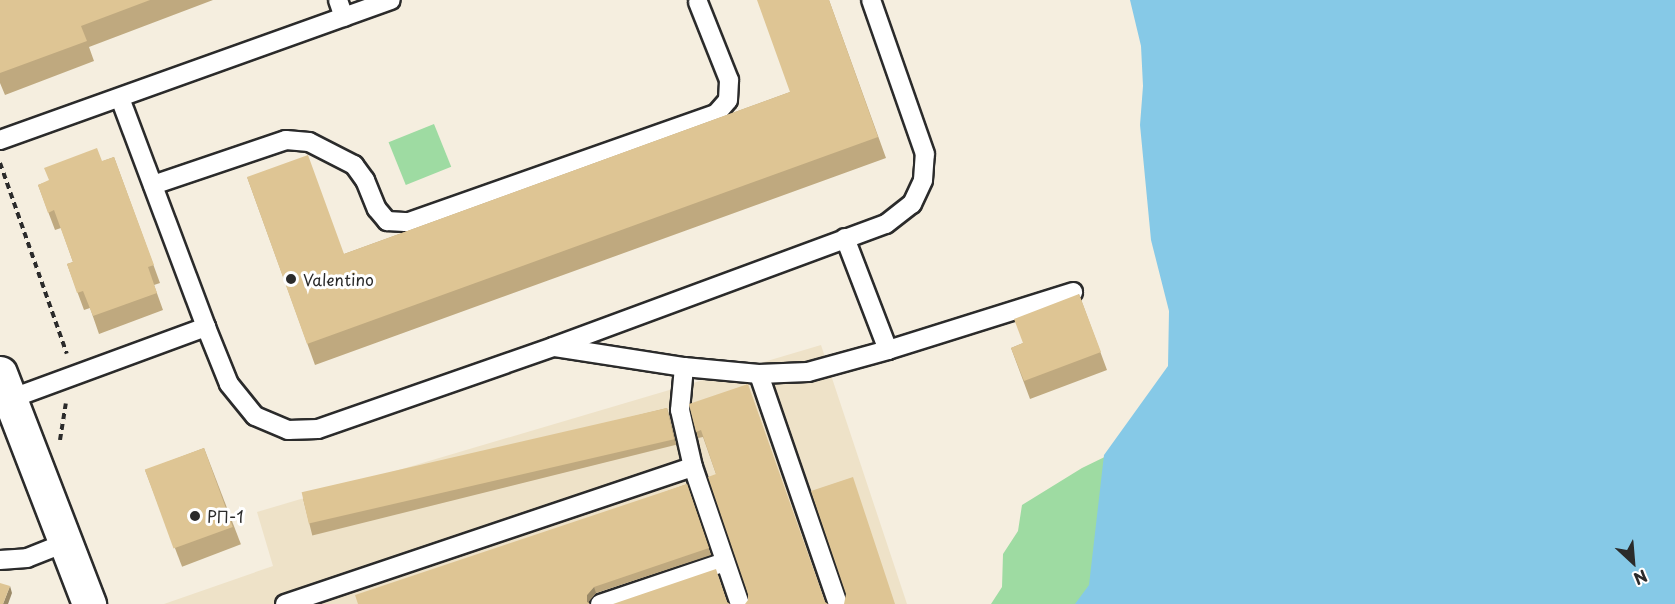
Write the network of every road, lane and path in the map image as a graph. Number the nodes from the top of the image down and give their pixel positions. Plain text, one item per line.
1 (391, 0) edge
2 (871, 0) edge
3 (698, 1) edge
4 (341, 8) edge
5 (120, 98) junction
6 (0, 140) edge
7 (153, 185) junction
8 (845, 238) junction
9 (1073, 292) dead end
10 (206, 327) junction
11 (554, 346) junction
12 (888, 350) junction
13 (684, 367) junction
14 (759, 374) junction
15 (5, 386) edge
16 (693, 467) junction
17 (65, 543) junction
18 (0, 560) edge
19 (725, 562) junction
20 (89, 604) edge
21 (285, 604) edge
22 (600, 604) edge
23 (740, 604) edge
24 (838, 604) edge

1 - 4 lane
2 - 8 lane
3 - 7 lane
4 - 5 lane
5 - 6 lane
5 - 7 lane
7 - 10 lane
8 - 11 lane
8 - 12 lane
9 - 12 lane
10 - 11 lane
10 - 15 lane
11 - 13 lane
12 - 14 lane
13 - 14 lane
13 - 16 lane
14 - 24 lane
15 - 17 street
16 - 19 lane
16 - 21 lane
17 - 18 lane
17 - 20 street
19 - 22 lane
19 - 23 lane

